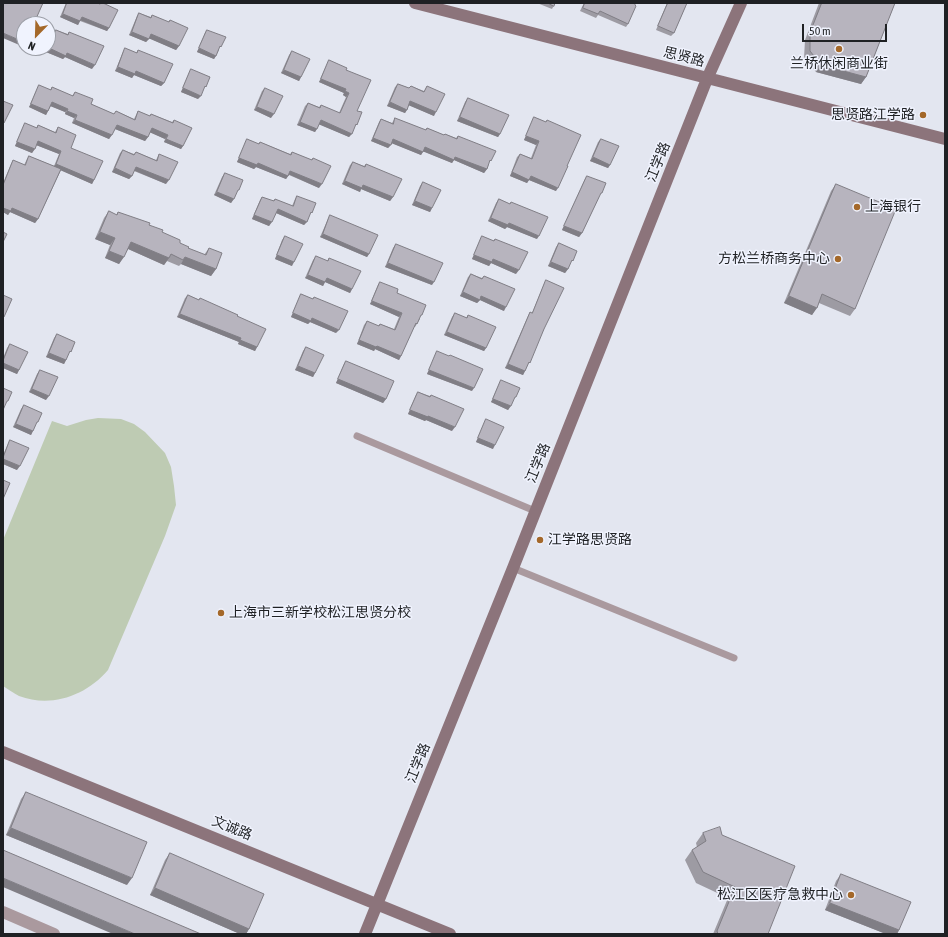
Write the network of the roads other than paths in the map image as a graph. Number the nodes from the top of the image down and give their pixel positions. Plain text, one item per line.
1 (415, 3) edge
2 (741, 3) edge
3 (707, 79) junction
4 (945, 139) edge
5 (357, 436) dead end
6 (536, 511) junction
7 (513, 568) junction
8 (734, 658) dead end
9 (3, 752) edge
10 (377, 903) junction
11 (3, 912) edge
12 (54, 934) edge
13 (365, 934) edge
14 (450, 934) edge

1 - 3 main road, 思贤路
2 - 3 main road, 江学路
3 - 4 main road, 思贤路
3 - 6 main road, 江学路
5 - 6 lane
6 - 7 main road, 江学路
7 - 8 lane
7 - 10 main road, 江学路
9 - 10 main road, 文诚路
10 - 13 main road, 江学路
10 - 14 main road, 文诚路
11 - 12 street

